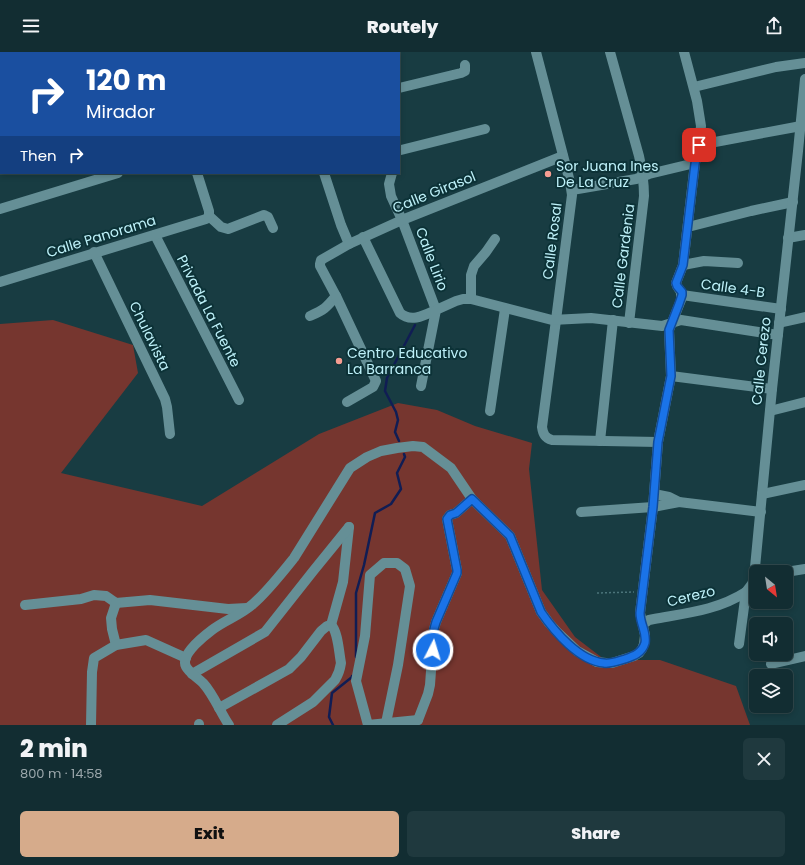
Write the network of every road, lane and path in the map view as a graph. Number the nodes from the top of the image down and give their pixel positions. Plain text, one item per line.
1 (536, 52) edge
2 (610, 52) edge
3 (684, 52) edge
4 (805, 63) edge
5 (465, 65) dead end
6 (805, 79) edge
7 (694, 87) junction
8 (400, 88) edge
9 (801, 126) junction
10 (485, 129) dead end
11 (699, 145) junction
12 (400, 149) edge
13 (802, 150) edge
14 (563, 156) junction
15 (695, 164) junction
16 (115, 174) edge
17 (197, 174) edge
18 (324, 174) edge
19 (392, 174) edge
20 (643, 176) junction
21 (572, 190) junction
22 (793, 202) junction
23 (0, 209) edge
24 (209, 216) junction
25 (402, 220) junction
26 (688, 227) junction
27 (273, 228) dead end
28 (805, 234) edge
29 (154, 235) junction
30 (363, 238) junction
31 (788, 238) junction
32 (495, 239) dead end
33 (349, 244) junction
34 (94, 252) junction
35 (738, 263) dead end
36 (683, 265) junction
37 (0, 282) edge
38 (682, 295) junction
39 (336, 296) junction
40 (471, 299) junction
41 (438, 308) junction
42 (505, 308) junction
43 (781, 309) junction
44 (310, 316) dead end
45 (805, 318) edge
46 (556, 320) junction
47 (613, 320) junction
48 (629, 323) junction
49 (779, 323) junction
50 (671, 324) junction
51 (778, 335) junction
52 (671, 376) junction
53 (422, 386) dead end
54 (772, 389) junction
55 (239, 400) dead end
56 (347, 402) dead end
57 (805, 402) edge
58 (490, 411) dead end
59 (770, 411) junction
60 (170, 434) dead end
61 (600, 441) junction
62 (658, 442) junction
63 (805, 485) edge
64 (654, 494) junction
65 (762, 494) junction
66 (472, 499) junction
67 (679, 502) junction
68 (653, 507) junction
69 (582, 512) dead end
70 (761, 512) junction
71 (756, 565) edge
72 (805, 568) edge
73 (793, 571) edge
74 (749, 589) edge
75 (642, 592) junction
76 (746, 592) junction
77 (597, 594) dead end
78 (116, 603) junction
79 (25, 605) dead end
80 (249, 608) junction
81 (643, 624) junction
82 (331, 626) junction
83 (739, 644) dead end
84 (116, 645) junction
85 (805, 656) edge
86 (186, 658) junction
87 (771, 664) dead end
88 (192, 674) junction
89 (219, 708) junction
90 (420, 722) edge
91 (385, 724) edge
92 (91, 725) edge
93 (229, 725) edge
94 (276, 725) edge
95 (368, 725) edge

1 - 14 street, Calle Rosal
2 - 20 street, Calle Gardenia
3 - 7 street
4 - 7 street
5 - 8 street
6 - 9 street, Calle Cerezo
7 - 11 street
9 - 11 street
9 - 13 street, Calle Cerezo
10 - 12 street
11 - 15 street
13 - 22 street, Calle Cerezo
14 - 21 street, Calle Rosal
14 - 25 street, Calle Girasol
15 - 20 street
15 - 26 street
16 - 23 street
17 - 24 street
18 - 33 street
19 - 25 street, Calle Lirio
20 - 21 street
20 - 48 street, Calle Gardenia
21 - 46 street, Calle Rosal
22 - 26 street
22 - 31 street, Calle Cerezo
24 - 27 street
24 - 29 street, Calle Panorama
25 - 30 street, Calle Girasol
25 - 41 street, Calle Lirio
26 - 36 street
28 - 31 street
29 - 34 street, Calle Panorama
29 - 55 street, Privada La Fuente
30 - 33 street, Calle Girasol
30 - 41 street
31 - 43 street, Calle Cerezo
32 - 40 street
33 - 39 street, Calle Girasol
34 - 37 street, Calle Panorama
34 - 60 street, Chulavista
35 - 36 street
36 - 38 street
38 - 43 street, Calle 4-B
38 - 50 street
39 - 44 street
39 - 56 street
40 - 41 street
40 - 42 street
41 - 53 street
42 - 46 street
42 - 58 street
43 - 49 street, Calle Cerezo
45 - 49 street
46 - 47 street
46 - 61 street, Calle Rosal
47 - 48 street
47 - 61 street, Calle Gardenia
48 - 50 street
49 - 51 street, Calle Cerezo
50 - 51 street
50 - 52 street
51 - 54 street, Calle Cerezo
52 - 54 street
52 - 62 street
54 - 59 street, Calle Cerezo
57 - 59 street
59 - 65 street, Calle Cerezo
61 - 62 street
62 - 64 street
63 - 65 street
64 - 67 street
64 - 68 street
65 - 70 street, Calle Cerezo
66 - 80 street
66 - 81 street
66 - 90 street
67 - 68 street
67 - 70 street
68 - 69 street
68 - 75 street
70 - 71 street, Calle Cerezo
72 - 73 street
74 - 76 street, Calle Cerezo
75 - 77 path
75 - 81 street
76 - 81 street, Cerezo
76 - 83 street, Calle Cerezo
78 - 79 street
78 - 80 street
78 - 84 street
80 - 86 street
82 - 88 street
82 - 89 street
82 - 94 street
84 - 86 street
84 - 92 street
85 - 87 street
86 - 88 street
88 - 89 street
89 - 93 street
90 - 91 street
91 - 95 street
91 - 95 street

